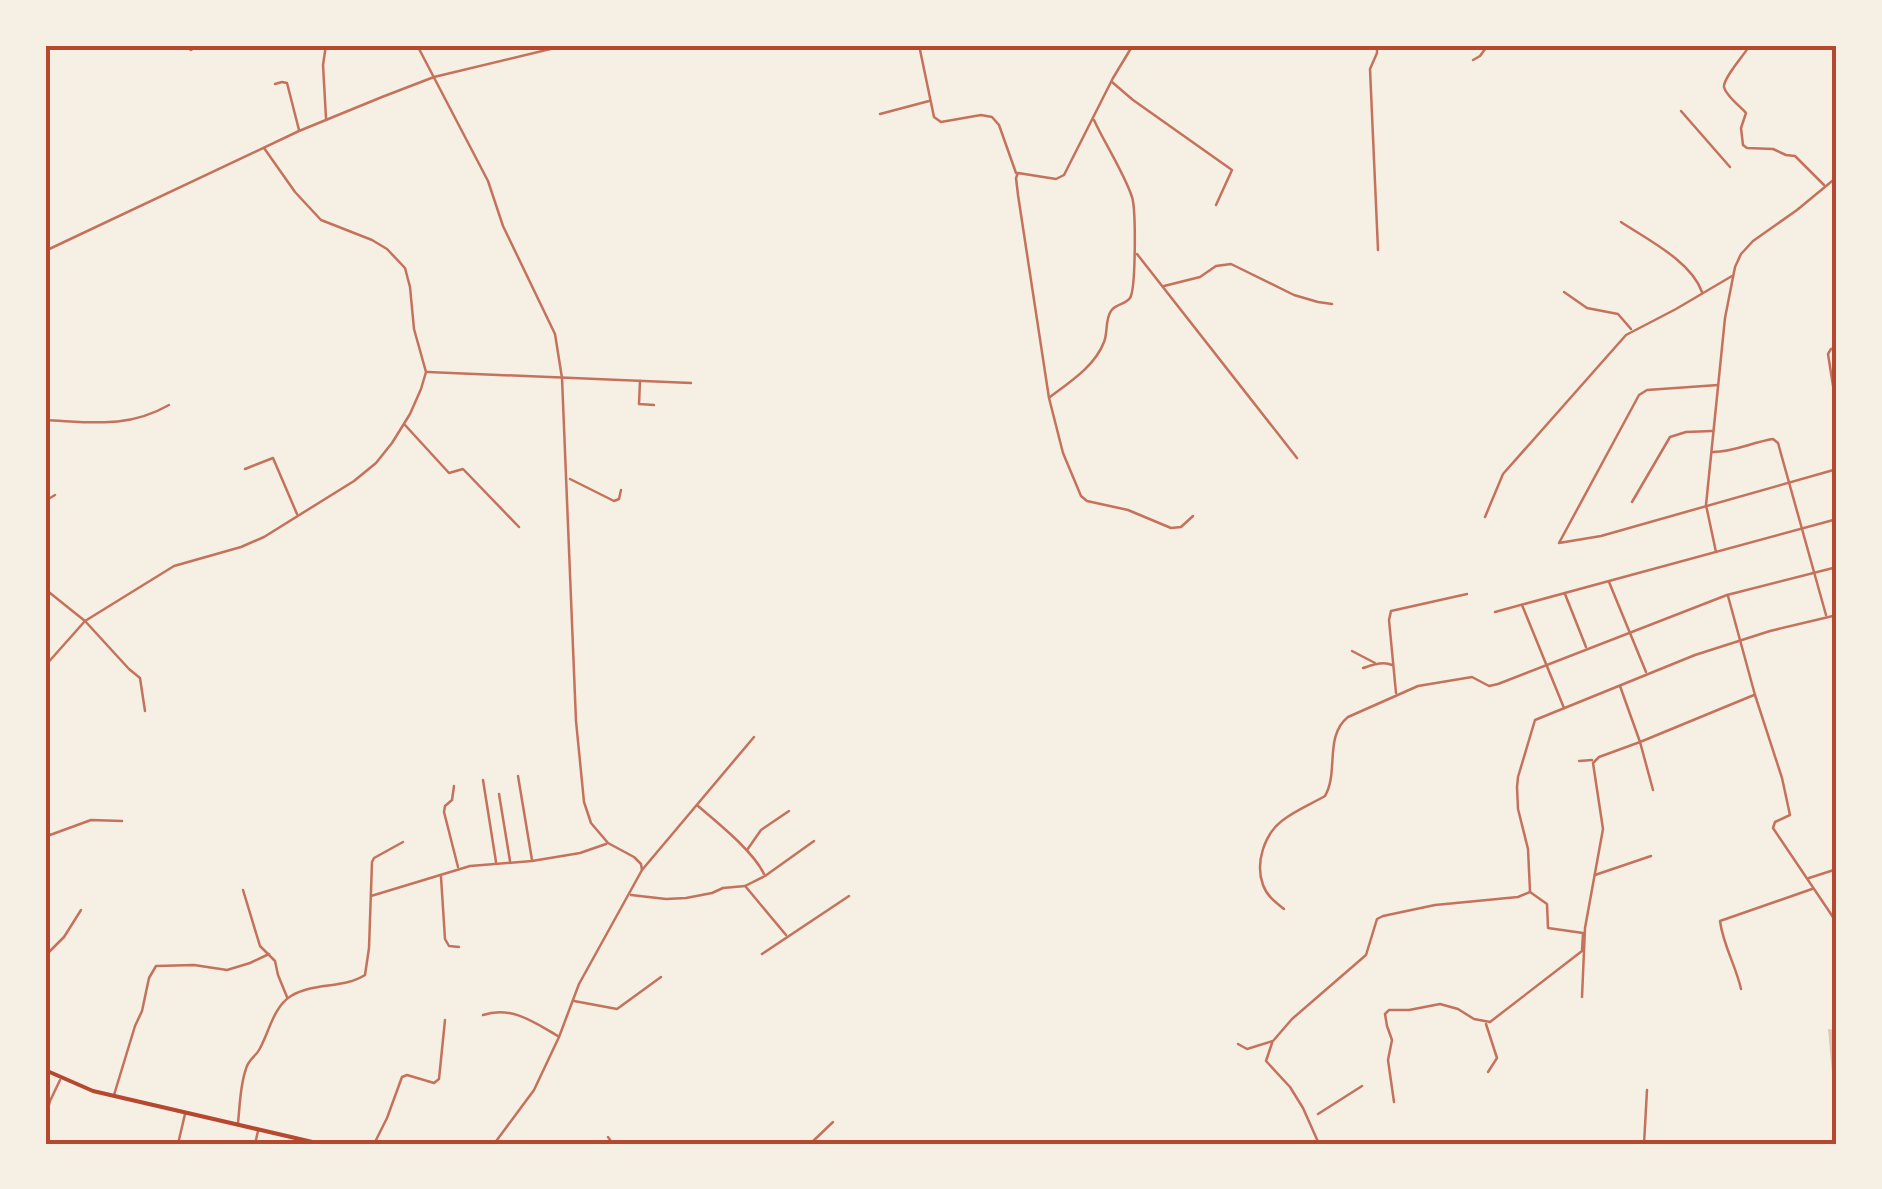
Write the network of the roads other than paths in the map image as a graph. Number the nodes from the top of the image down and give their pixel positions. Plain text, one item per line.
1 (184, 45) edge
2 (199, 45) edge
3 (326, 45) edge
4 (417, 45) edge
5 (568, 45) edge
6 (920, 45) edge
7 (1133, 45) edge
8 (1377, 45) edge
9 (1488, 45) edge
10 (1750, 45) edge
11 (1473, 60) dead end
12 (434, 77) junction
13 (1111, 81) junction
14 (275, 84) dead end
15 (930, 101) junction
16 (1681, 110) dead end
17 (880, 114) dead end
18 (1093, 119) junction
19 (326, 120) junction
20 (299, 131) junction
21 (264, 148) junction
22 (1730, 167) dead end
23 (1016, 174) junction
24 (1837, 177) edge
25 (1825, 186) junction
26 (1216, 205) dead end
27 (1621, 222) dead end
28 (1378, 250) dead end
29 (45, 251) edge
30 (1136, 253) junction
31 (1734, 275) junction
32 (1162, 286) junction
33 (1564, 292) dead end
34 (1702, 293) junction
35 (1332, 304) dead end
36 (1632, 330) junction
37 (1837, 348) edge
38 (426, 372) junction
39 (562, 378) junction
40 (640, 379) junction
41 (691, 382) dead end
42 (1718, 385) junction
43 (1049, 398) junction
44 (168, 405) dead end
45 (654, 405) dead end
46 (1837, 412) edge
47 (45, 420) edge
48 (404, 424) junction
49 (1713, 431) junction
50 (1711, 452) junction
51 (1297, 458) dead end
52 (244, 469) dead end
53 (1837, 469) edge
54 (568, 478) junction
55 (1790, 481) junction
56 (620, 490) dead end
57 (55, 495) dead end
58 (45, 500) edge
59 (1632, 502) dead end
60 (1706, 505) junction
61 (298, 516) junction
62 (1192, 516) dead end
63 (1485, 517) dead end
64 (1837, 519) edge
65 (518, 527) dead end
66 (1803, 528) junction
67 (1716, 552) junction
68 (1837, 567) edge
69 (1815, 573) junction
70 (1608, 580) junction
71 (45, 589) edge
72 (1565, 593) junction
73 (1467, 594) dead end
74 (1727, 595) junction
75 (1521, 604) junction
76 (1495, 612) dead end
77 (1837, 615) edge
78 (1827, 616) junction
79 (86, 621) junction
80 (1629, 632) junction
81 (1740, 640) junction
82 (1587, 650) junction
83 (1352, 651) dead end
84 (1376, 664) junction
85 (1394, 665) junction
86 (1545, 665) junction
87 (45, 666) edge
88 (1364, 668) dead end
89 (1646, 673) junction
90 (1620, 685) junction
91 (1396, 694) junction
92 (1754, 695) junction
93 (1564, 708) junction
94 (145, 711) dead end
95 (754, 737) dead end
96 (1640, 742) junction
97 (1595, 759) junction
98 (1578, 761) dead end
99 (518, 776) dead end
100 (484, 780) dead end
101 (454, 786) dead end
102 (1653, 790) dead end
103 (499, 794) dead end
104 (698, 806) junction
105 (788, 811) dead end
106 (122, 821) dead end
107 (45, 828) edge
108 (814, 841) dead end
109 (403, 842) dead end
110 (608, 843) junction
111 (746, 850) junction
112 (1650, 856) dead end
113 (532, 861) junction
114 (511, 862) junction
115 (497, 864) junction
116 (458, 869) junction
117 (642, 870) junction
118 (1837, 870) edge
119 (441, 875) junction
120 (1594, 875) junction
121 (764, 876) junction
122 (1807, 879) junction
123 (745, 886) junction
124 (1814, 888) junction
125 (244, 890) dead end
126 (1530, 892) junction
127 (630, 894) junction
128 (372, 896) junction
129 (849, 896) dead end
130 (1284, 909) dead end
131 (81, 910) dead end
132 (1837, 923) edge
133 (786, 936) junction
134 (460, 948) dead end
135 (269, 954) junction
136 (762, 954) dead end
137 (45, 956) edge
138 (662, 977) dead end
139 (1741, 989) dead end
140 (1582, 997) dead end
141 (288, 999) junction
142 (572, 1001) junction
143 (484, 1016) dead end
144 (445, 1020) dead end
145 (1485, 1022) junction
146 (559, 1037) junction
147 (1273, 1041) junction
148 (1238, 1044) dead end
149 (45, 1070) edge
150 (1488, 1072) dead end
151 (61, 1078) junction
152 (1362, 1086) dead end
153 (1648, 1090) dead end
154 (114, 1096) junction
155 (50, 1101) junction
156 (1394, 1102) dead end
157 (45, 1105) edge
158 (186, 1112) junction
159 (1318, 1114) dead end
160 (45, 1120) edge
161 (833, 1122) dead end
162 (238, 1124) junction
163 (258, 1130) junction
164 (608, 1137) dead end
165 (178, 1144) edge
166 (255, 1144) edge
167 (321, 1144) edge
168 (374, 1144) edge
169 (494, 1144) edge
170 (613, 1144) edge
171 (810, 1144) edge
172 (1319, 1144) edge
173 (1644, 1144) edge

1 - 2 street
3 - 19 street
4 - 12 street
5 - 12 street
6 - 15 street
7 - 13 street
8 - 28 street
9 - 11 street
10 - 25 street
12 - 19 street
12 - 39 street
13 - 18 street
13 - 26 street
14 - 20 street
15 - 17 street
15 - 23 street
16 - 22 street
18 - 23 street
18 - 30 street
19 - 20 street
20 - 21 street
21 - 29 street
21 - 38 street
23 - 43 street
24 - 25 street
25 - 31 street
27 - 34 street
30 - 32 street
30 - 43 street
31 - 34 street
31 - 42 street
32 - 35 street
32 - 51 street
33 - 36 street
34 - 36 street
36 - 63 street
37 - 46 street
38 - 39 street
38 - 48 street
39 - 40 street
39 - 54 street
40 - 41 street
40 - 45 street
42 - 49 street
42 - 60 street
43 - 62 street
44 - 47 street
48 - 61 street
48 - 65 street
49 - 50 street
49 - 59 street
50 - 55 street
50 - 60 street
52 - 61 street
53 - 55 street
54 - 56 street
54 - 110 street
55 - 60 street
55 - 66 street
57 - 58 street
60 - 67 street
61 - 79 street
64 - 66 street
66 - 67 street
66 - 69 street
67 - 70 street
68 - 69 street
69 - 74 street
69 - 78 street
70 - 72 street
70 - 80 street
71 - 79 street
72 - 75 street
72 - 82 street
73 - 85 street
74 - 80 street
74 - 81 street
75 - 76 street
75 - 86 street
77 - 78 street
78 - 81 street
79 - 87 street
79 - 94 street
80 - 82 street
80 - 89 street
81 - 89 street
81 - 92 street
82 - 86 street
83 - 84 street
84 - 85 street
84 - 88 street
85 - 91 street
86 - 91 street
86 - 93 street
89 - 90 street
90 - 93 street
90 - 96 street
91 - 130 street
92 - 96 street
92 - 122 street
93 - 126 street
95 - 104 street
96 - 97 street
96 - 102 street
97 - 98 street
97 - 120 street
99 - 113 street
100 - 115 street
101 - 116 street
103 - 114 street
104 - 111 street
104 - 117 street
105 - 111 street
106 - 107 street
108 - 121 street
109 - 128 street
110 - 113 street
110 - 117 street
111 - 121 street
112 - 120 street
113 - 114 street
114 - 115 street
115 - 116 street
116 - 119 street
117 - 127 street
118 - 122 street
119 - 128 street
119 - 134 street
120 - 140 street
121 - 123 street
122 - 124 street
123 - 127 street
123 - 133 street
124 - 132 street
124 - 139 street
125 - 135 street
126 - 145 street
126 - 147 street
127 - 142 street
128 - 141 street
129 - 133 street
131 - 137 street
133 - 136 street
135 - 141 street
135 - 154 street
138 - 142 street
141 - 162 street
142 - 146 street
143 - 146 street
144 - 168 street
145 - 150 street
145 - 156 street
146 - 169 street
147 - 148 street
147 - 172 street
149 - 151 main road
151 - 154 main road
151 - 155 street
152 - 159 street
153 - 173 street
154 - 158 main road
155 - 157 street
155 - 160 street
158 - 162 main road
158 - 165 street
161 - 171 street
162 - 163 main road
163 - 166 street
163 - 167 main road
164 - 170 street

